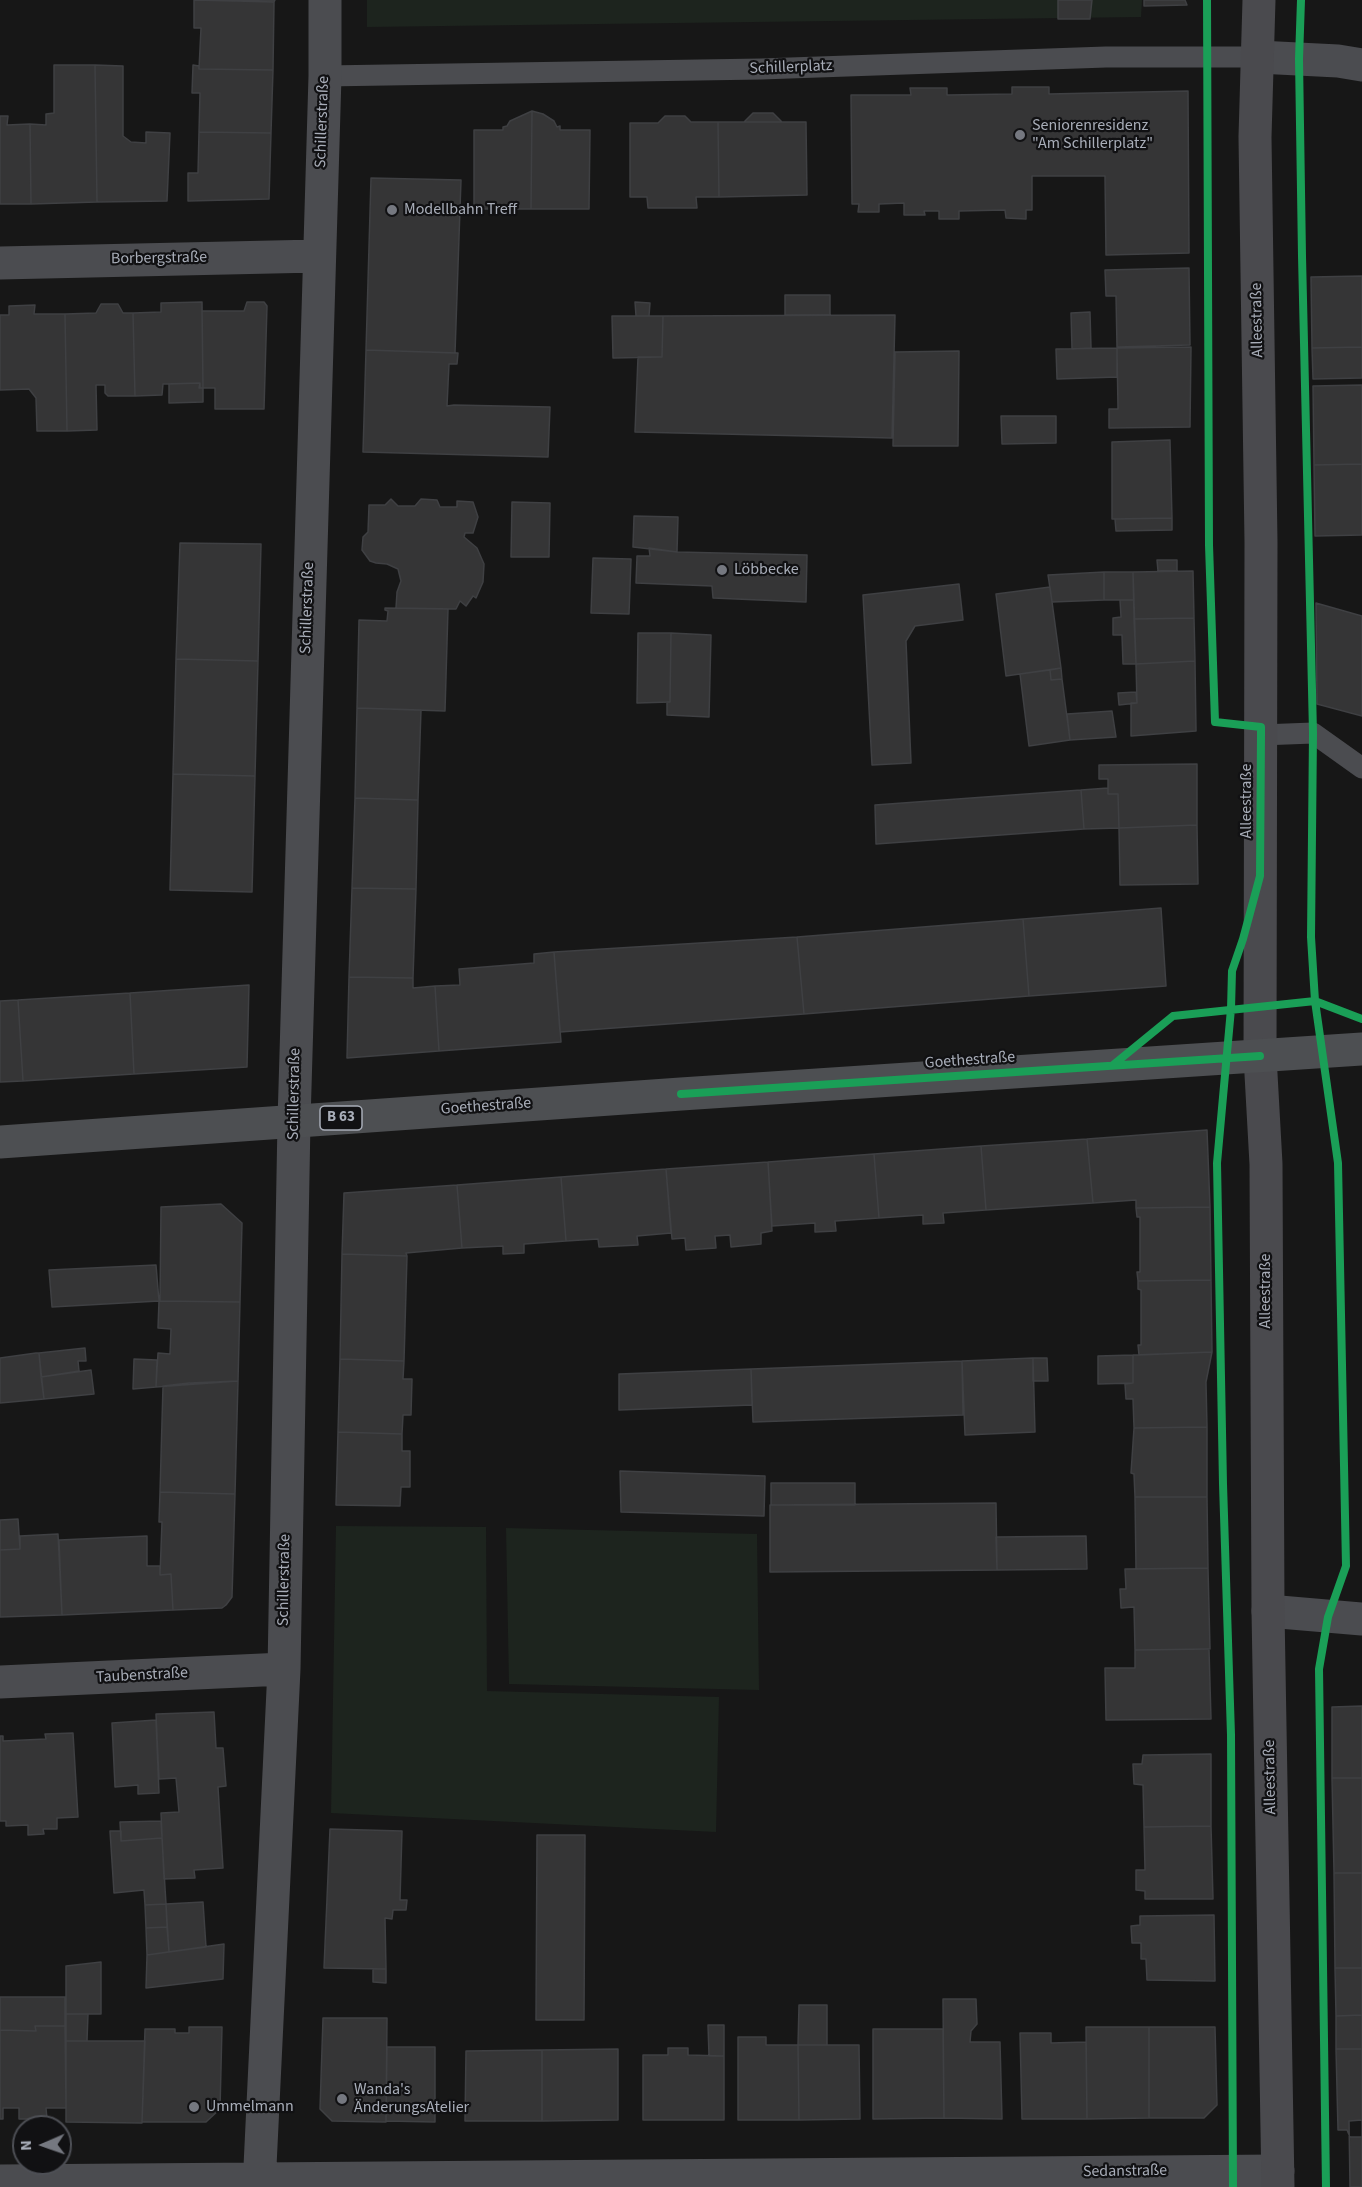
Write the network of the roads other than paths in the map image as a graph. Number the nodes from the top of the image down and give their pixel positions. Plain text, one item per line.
1 (325, 0) edge
2 (1259, 0) edge
3 (1258, 57) junction
4 (1362, 65) edge
5 (325, 76) junction
6 (318, 256) junction
7 (0, 263) edge
8 (1261, 735) junction
9 (1362, 768) edge
10 (1362, 1049) edge
11 (1260, 1056) junction
12 (294, 1121) junction
13 (0, 1142) edge
14 (1268, 1611) junction
15 (1362, 1619) edge
16 (284, 1669) junction
17 (0, 1682) edge
18 (1278, 2179) edge
19 (0, 2181) edge
20 (259, 2183) edge

1 - 5 street, Schillerstraße
2 - 3 main road, Alleestraße
3 - 4 street
3 - 5 lane, Schillerplatz
3 - 8 main road, Alleestraße
5 - 6 street, Schillerstraße
6 - 7 street, Borbergstraße
6 - 12 street, Schillerstraße
8 - 9 lane
8 - 11 main road, Alleestraße
10 - 11 main road, B 63
11 - 12 main road, Goethestraße / B 63
11 - 14 main road, Alleestraße
12 - 13 main road, Goethestraße / B 63
12 - 16 street, Schillerstraße
14 - 15 street
14 - 18 main road, Alleestraße
16 - 17 street, Taubenstraße
16 - 20 street, Schillerstraße
18 - 20 street, Sedanstraße
19 - 20 street, Sedanstraße

